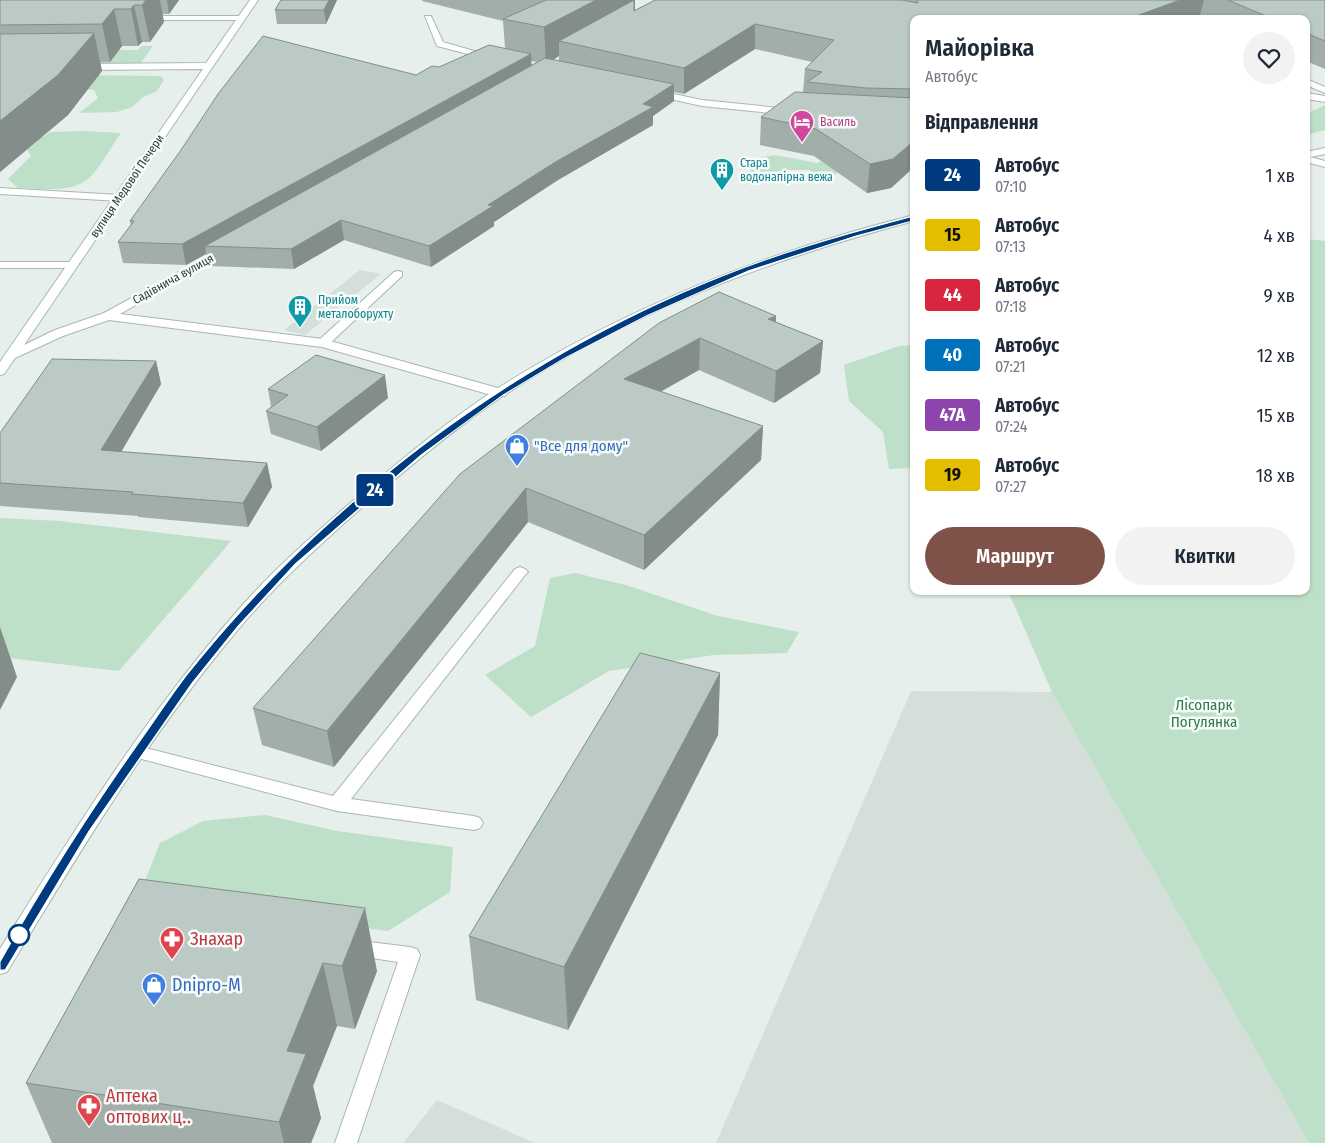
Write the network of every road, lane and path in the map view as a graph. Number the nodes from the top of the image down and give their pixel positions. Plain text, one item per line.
1 (254, 0) edge
2 (134, 18) edge
3 (241, 18) junction
4 (428, 18) dead end
5 (500, 59) edge
6 (208, 66) junction
7 (68, 67) edge
8 (1310, 84) edge
9 (643, 90) edge
10 (1325, 92) edge
11 (1310, 95) edge
12 (797, 113) edge
13 (1325, 151) edge
14 (1310, 156) edge
15 (1310, 158) edge
16 (1325, 164) edge
17 (0, 191) edge
18 (120, 198) junction
19 (910, 219) edge
20 (236, 243) edge
21 (0, 265) edge
22 (72, 265) junction
23 (398, 274) dead end
24 (108, 316) junction
25 (323, 343) junction
26 (10, 356) junction
27 (0, 371) edge
28 (500, 393) junction
29 (520, 572) dead end
30 (138, 752) junction
31 (336, 804) junction
32 (474, 823) dead end
33 (332, 945) edge
34 (0, 966) edge
35 (346, 1143) edge

1 - 3 street, вулиця Медової Печери
2 - 3 street
3 - 6 street, вулиця Медової Печери
4 - 5 street
6 - 7 street
6 - 18 street, вулиця Медової Печери
8 - 10 street
9 - 12 street
10 - 11 street
13 - 14 street
15 - 16 street
17 - 18 street
18 - 22 street, вулиця Медової Печери
19 - 28 street
20 - 24 street, Садівнича вулиця
21 - 22 street
22 - 26 street, вулиця Медової Печери
23 - 25 street
24 - 25 street
24 - 26 street, Садівнича вулиця
25 - 28 street
26 - 27 street, вулиця Медової Печери
28 - 30 street
29 - 31 street
30 - 31 street
30 - 34 street
31 - 32 street
33 - 35 street

